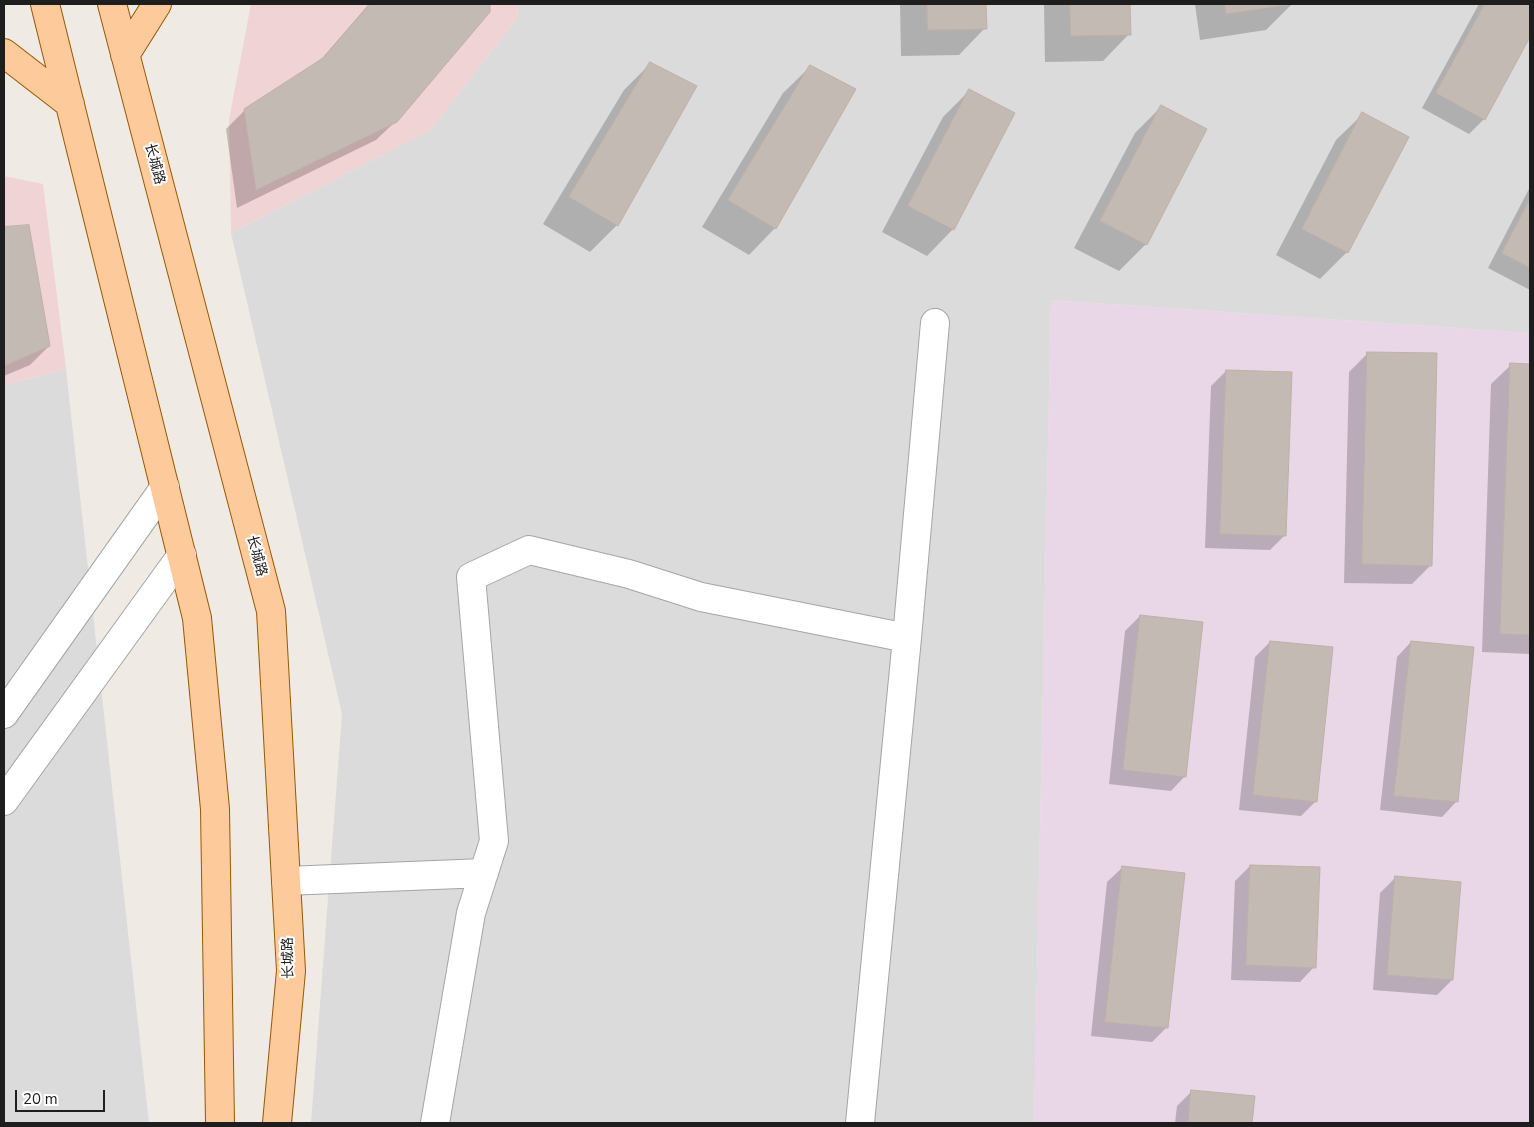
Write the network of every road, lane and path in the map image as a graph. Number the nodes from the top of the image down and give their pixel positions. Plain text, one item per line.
1 (45, 4) edge
2 (112, 4) edge
3 (157, 4) edge
4 (4, 53) edge
5 (125, 55) junction
6 (70, 104) junction
7 (935, 323) dead end
8 (165, 487) junction
9 (182, 555) junction
10 (907, 638) junction
11 (4, 714) edge
12 (4, 801) edge
13 (484, 873) junction
14 (286, 881) junction
15 (220, 1123) edge
16 (277, 1123) edge
17 (435, 1123) edge
18 (860, 1123) edge

1 - 6 main road
2 - 5 main road, 长城路
3 - 5 main road
4 - 6 main road
5 - 14 main road, 长城路
6 - 8 main road
7 - 10 street
8 - 9 main road
8 - 11 street
9 - 12 street
9 - 15 main road
10 - 13 street
10 - 18 street
13 - 14 street
13 - 17 street
14 - 16 main road, 长城路

